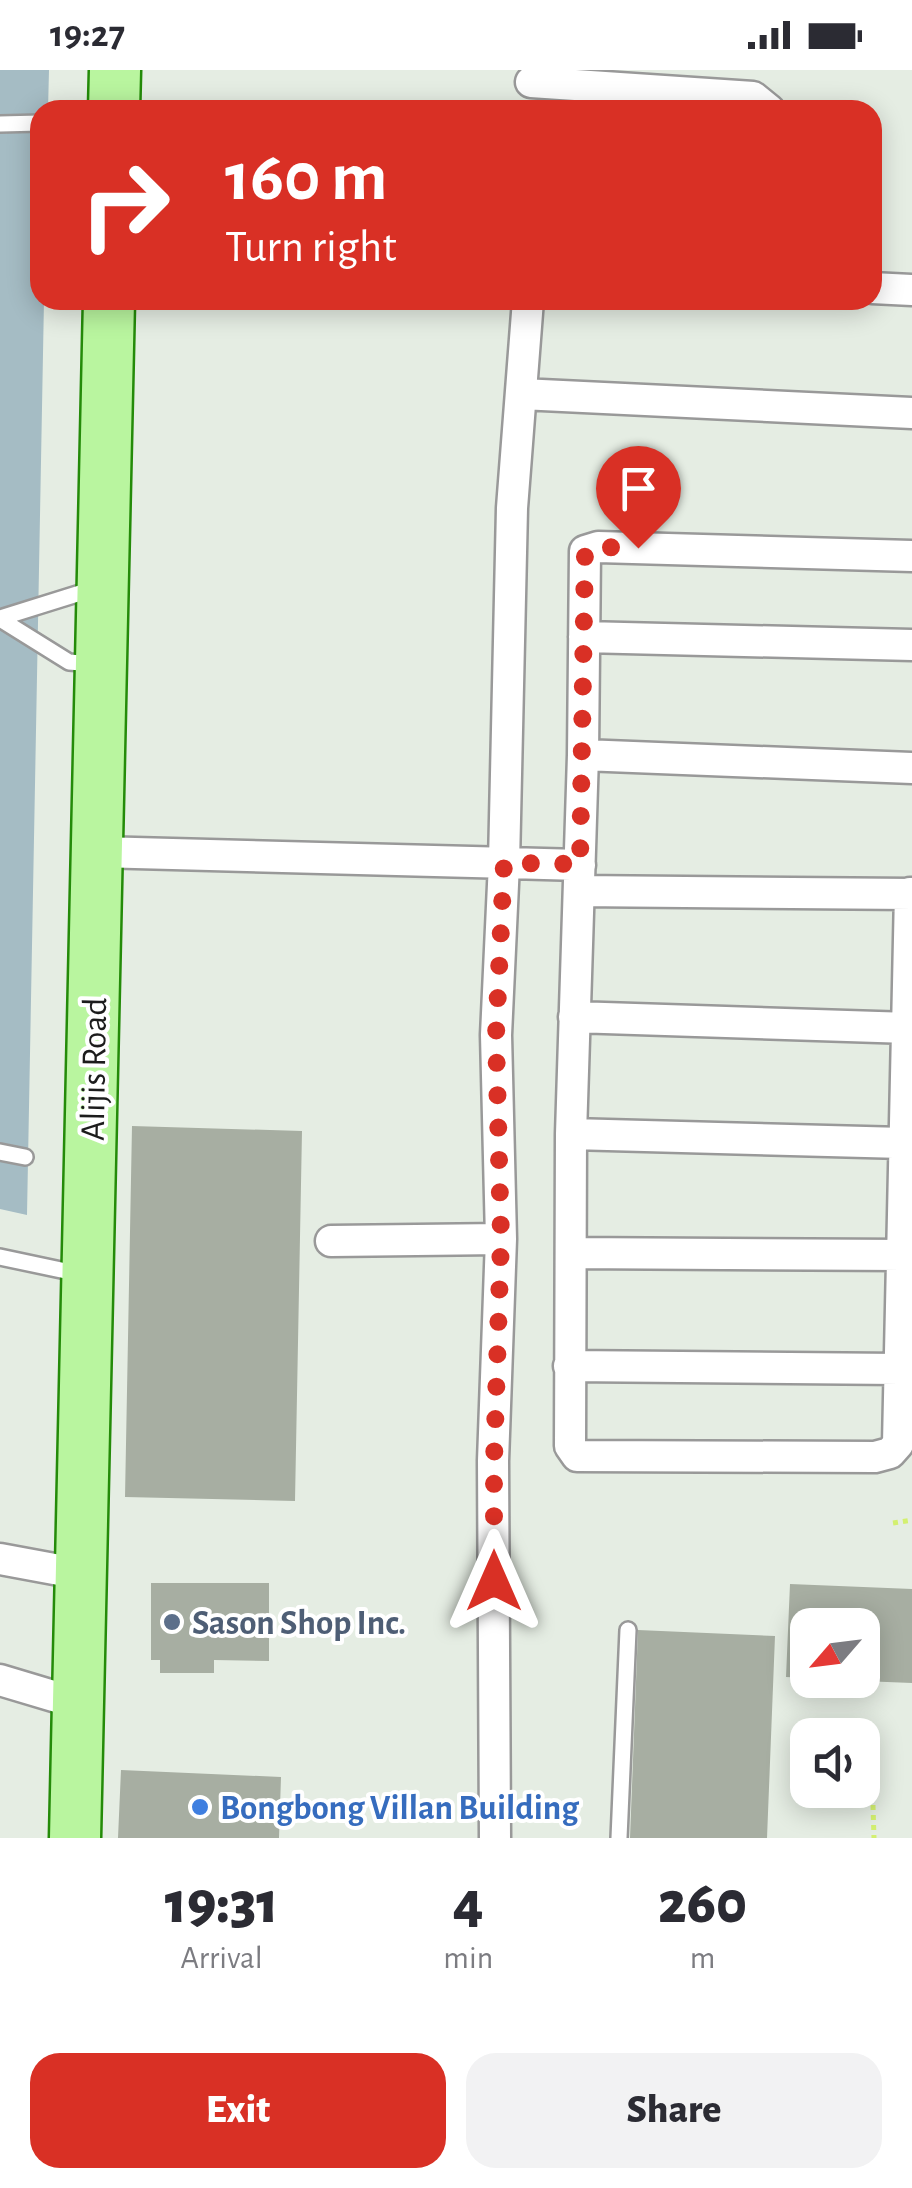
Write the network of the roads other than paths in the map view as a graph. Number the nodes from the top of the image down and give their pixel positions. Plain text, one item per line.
1 (115, 70) edge
2 (531, 87) edge
3 (114, 100) edge
4 (756, 100) edge
5 (0, 124) edge
6 (30, 124) edge
7 (882, 288) edge
8 (912, 290) edge
9 (109, 310) edge
10 (527, 310) edge
11 (521, 394) junction
12 (912, 413) edge
13 (912, 556) edge
14 (102, 586) junction
15 (0, 619) edge
16 (584, 637) junction
17 (912, 645) edge
18 (100, 664) junction
19 (583, 755) junction
20 (912, 768) edge
21 (98, 852) junction
22 (504, 863) junction
23 (579, 878) junction
24 (911, 894) edge
25 (574, 1017) junction
26 (909, 1028) junction
27 (570, 1134) junction
28 (903, 1143) junction
29 (0, 1152) edge
30 (25, 1157) dead end
31 (501, 1239) junction
32 (330, 1241) dead end
33 (571, 1253) junction
34 (903, 1255) junction
35 (0, 1257) edge
36 (88, 1276) junction
37 (569, 1366) junction
38 (899, 1369) junction
39 (0, 1559) edge
40 (80, 1574) junction
41 (628, 1630) dead end
42 (0, 1680) edge
43 (80, 1704) junction
44 (76, 1838) edge
45 (494, 1838) edge
46 (619, 1838) edge

1 - 3 main road
2 - 4 street
5 - 6 lane
7 - 8 street
9 - 14 main road, Alijis Road
10 - 11 street
11 - 12 street
11 - 22 street
13 - 16 street
14 - 15 lane
14 - 18 main road, Alijis Road
15 - 18 lane
16 - 17 street
16 - 19 street
18 - 21 main road, Alijis Road
19 - 20 street
19 - 23 street
21 - 22 street
21 - 36 main road, Alijis Road
22 - 23 street
22 - 31 street
23 - 24 street
23 - 25 street
24 - 26 street
25 - 26 street
25 - 27 street
26 - 28 street
27 - 28 street
27 - 33 street
28 - 34 street
29 - 30 lane
31 - 32 street
31 - 45 street
33 - 34 street
33 - 37 street
34 - 38 street
35 - 36 lane
36 - 40 main road, Alijis Road
37 - 38 street
37 - 38 street
39 - 40 street
40 - 43 main road, Alijis Road
41 - 46 lane
42 - 43 street
43 - 44 main road, Alijis Road

